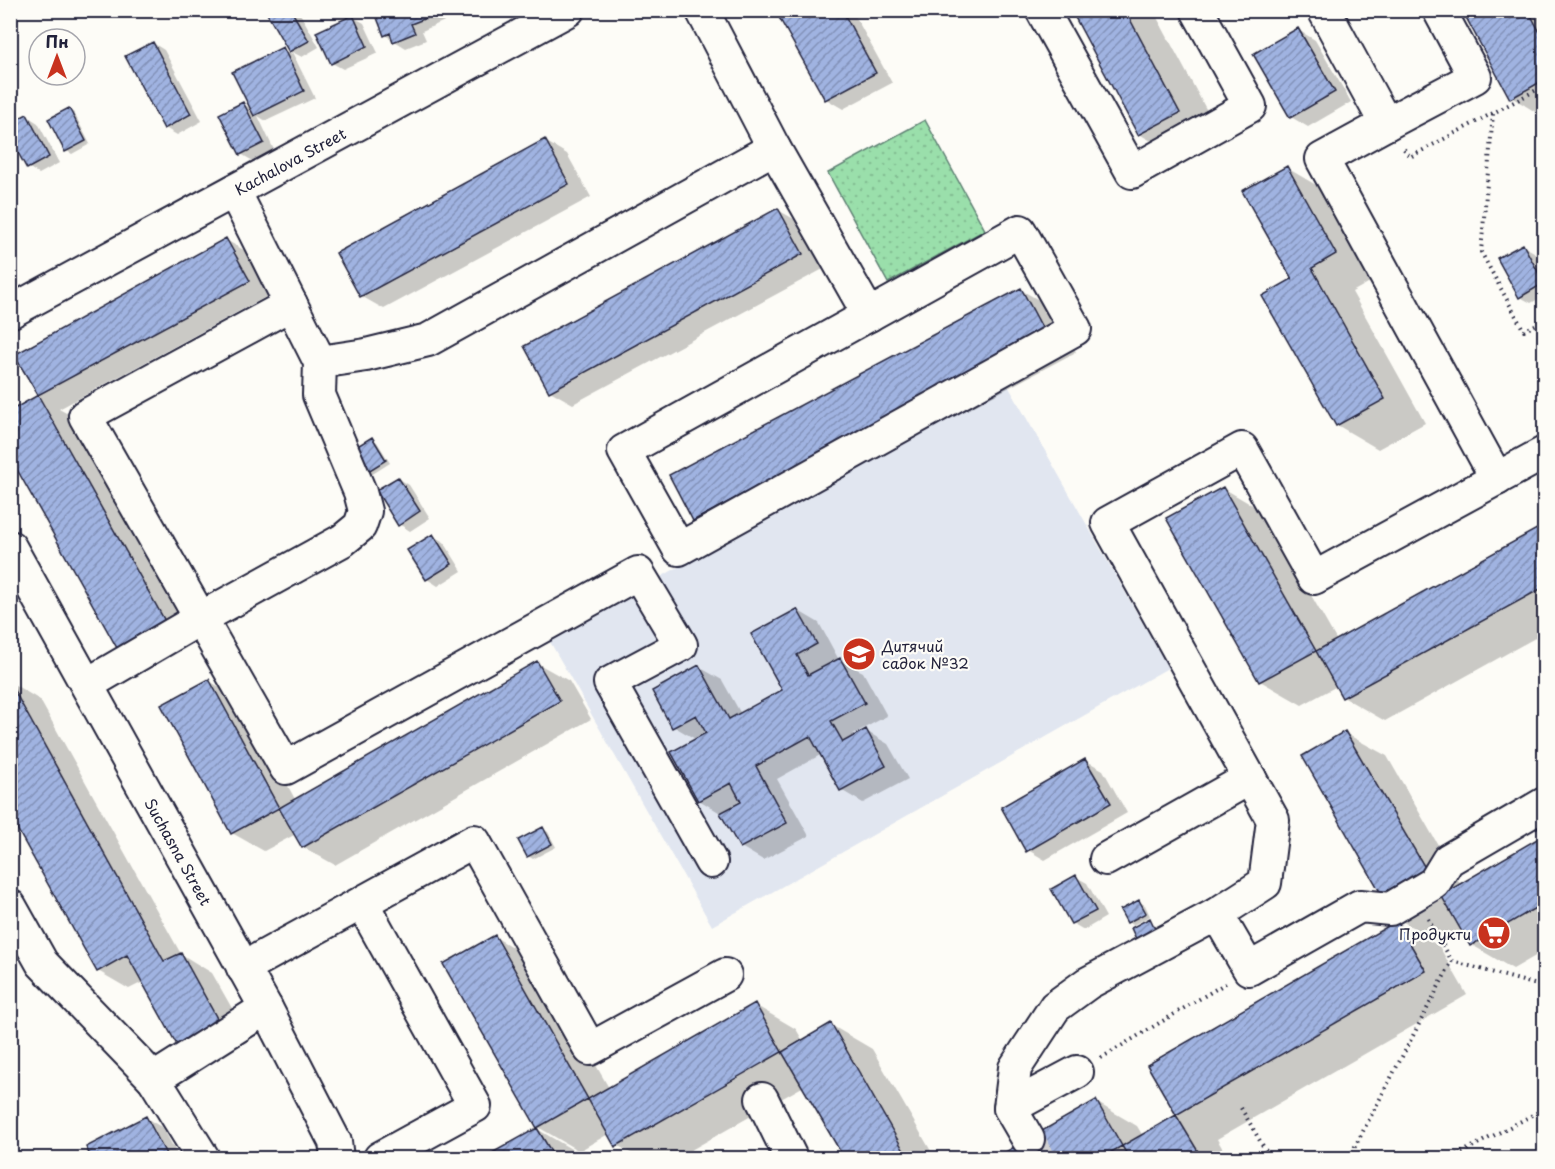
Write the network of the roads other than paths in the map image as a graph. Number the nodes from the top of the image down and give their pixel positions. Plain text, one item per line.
1 (568, 10) edge
2 (702, 10) edge
3 (1042, 10) edge
4 (1197, 10) edge
5 (1324, 10) edge
6 (1438, 10) edge
7 (1386, 124) junction
8 (774, 148) junction
9 (234, 191) junction
10 (291, 304) junction
11 (10, 312) edge
12 (869, 315) junction
13 (320, 362) junction
14 (1545, 453) edge
15 (1497, 479) junction
16 (10, 547) edge
17 (201, 618) junction
18 (88, 684) junction
19 (1250, 778) junction
20 (1545, 804) edge
21 (1106, 859) dead end
22 (711, 862) dead end
23 (362, 903) junction
24 (10, 906) edge
25 (1217, 914) junction
26 (243, 969) junction
27 (725, 975) dead end
28 (266, 1008) junction
29 (1077, 1072) road end
30 (154, 1079) junction
31 (762, 1099) dead end
32 (1010, 1108) junction
33 (1028, 1139) tunnel mouth
34 (203, 1158) edge
35 (337, 1158) edge
36 (380, 1158) edge
37 (791, 1158) edge

1 - 9 street, Kachalova Street
2 - 8 street
3 - 4 street
5 - 7 street
6 - 7 street
7 - 15 street
8 - 12 street
8 - 13 street
9 - 10 street
9 - 11 street, Kachalova Street
10 - 13 street
10 - 17 street
12 - 12 street
13 - 17 street
14 - 15 street
15 - 19 street
16 - 18 street, Suchasna Street
17 - 18 street
17 - 22 street
18 - 26 street, Suchasna Street
19 - 21 street
19 - 25 street
20 - 25 street
23 - 26 street
23 - 27 street
23 - 36 street
24 - 30 street
25 - 32 street
26 - 28 street, Suchasna Street
28 - 30 street
28 - 35 street, Suchasna Street
29 - 32 street
30 - 34 street
31 - 37 street
32 - 33 street

